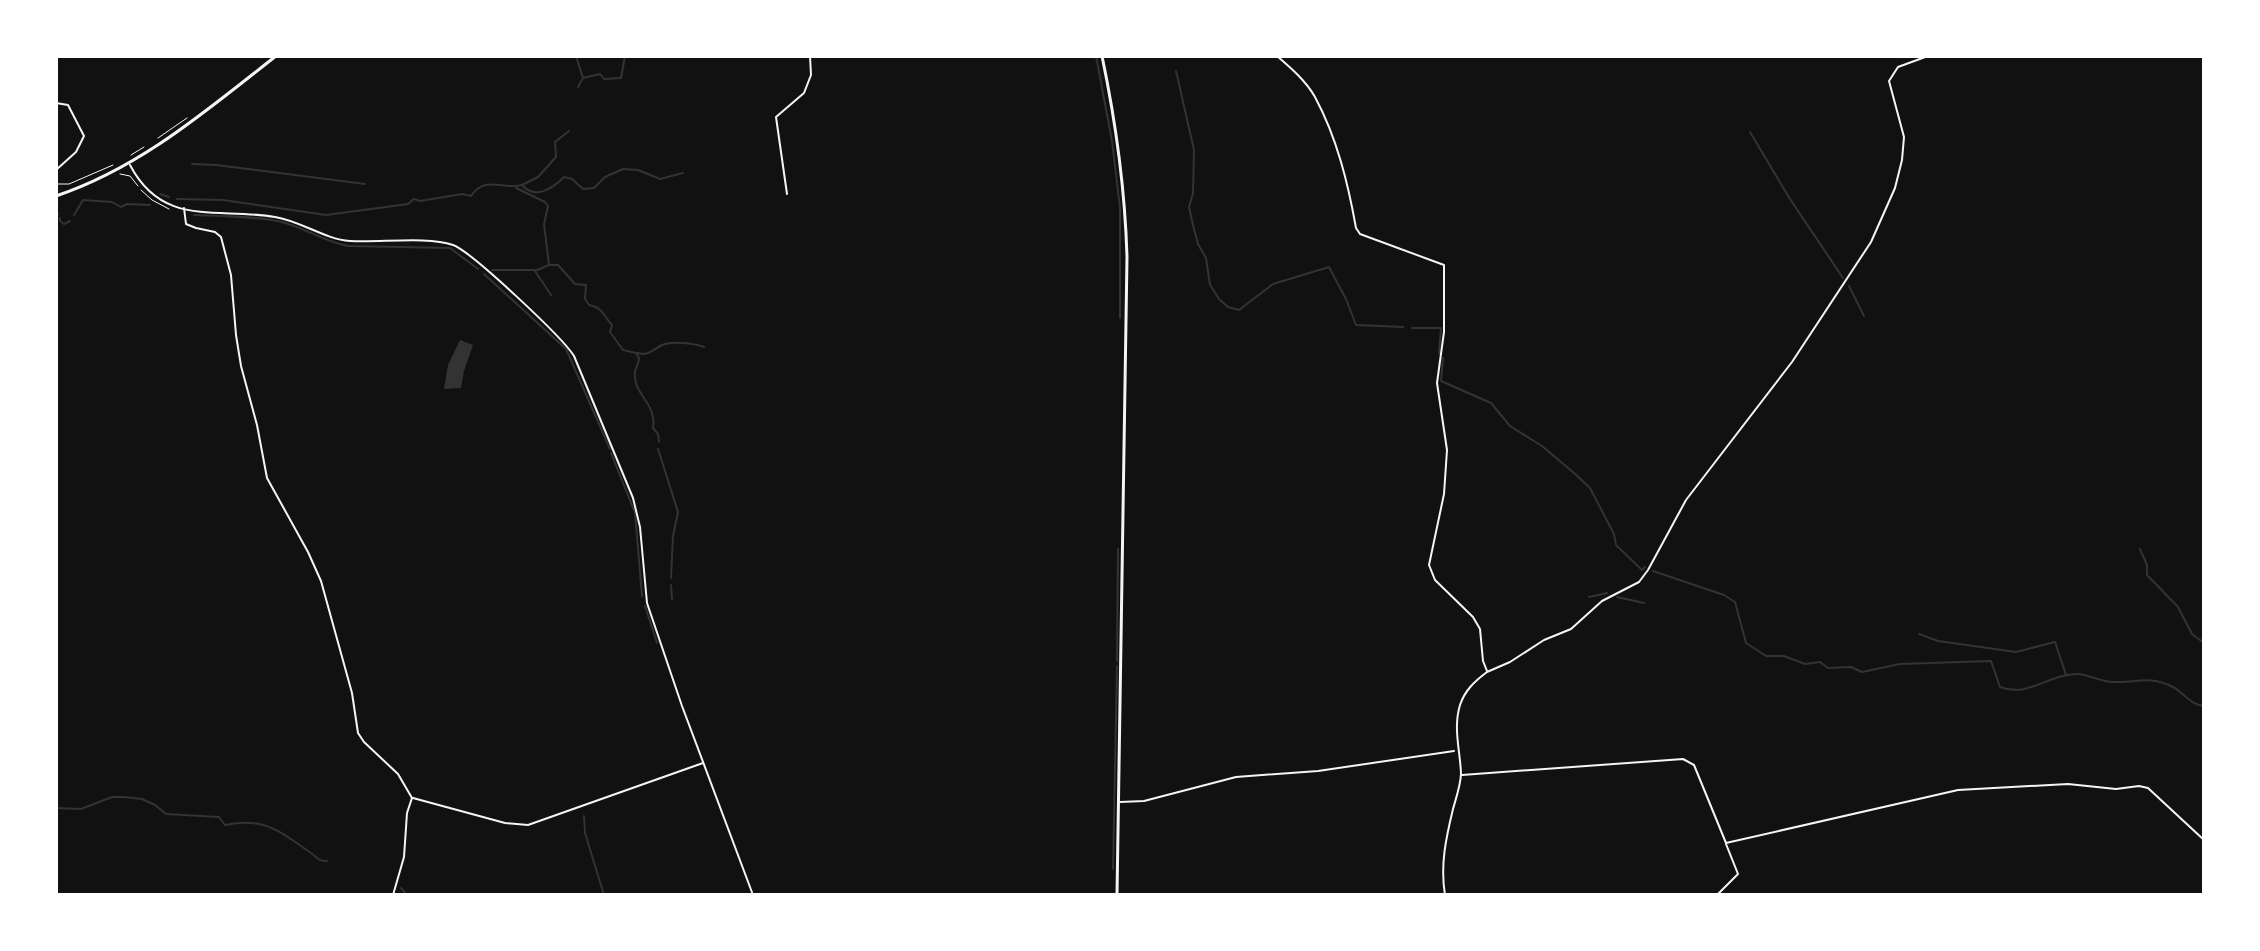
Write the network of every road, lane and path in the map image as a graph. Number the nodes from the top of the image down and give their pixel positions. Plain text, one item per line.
1 (276, 56) edge
2 (810, 56) edge
3 (1102, 56) edge
4 (1277, 56) edge
5 (1928, 56) edge
6 (56, 103) edge
7 (191, 115) dead end
8 (159, 138) dead end
9 (148, 145) dead end
10 (125, 158) dead end
11 (129, 163) junction
12 (114, 165) dead end
13 (56, 170) edge
14 (56, 184) edge
15 (787, 194) dead end
16 (56, 196) edge
17 (184, 208) junction
18 (1487, 672) junction
19 (1457, 751) junction
20 (704, 765) junction
21 (1461, 775) junction
22 (412, 798) junction
23 (1120, 802) junction
24 (2204, 840) edge
25 (1726, 843) junction
26 (393, 895) edge
27 (753, 895) edge
28 (1117, 895) edge
29 (1445, 895) edge
30 (1717, 895) edge

1 - 11 main road
2 - 15 street
3 - 23 main road
4 - 18 street
5 - 18 street
6 - 13 street
7 - 8 path
9 - 10 path
11 - 16 main road
11 - 17 street
12 - 14 path
17 - 20 street
17 - 22 street
18 - 19 street
19 - 21 street
19 - 23 street
20 - 22 street
20 - 27 street
21 - 25 street
21 - 29 street
22 - 26 street
23 - 28 main road
24 - 25 street
25 - 30 street

